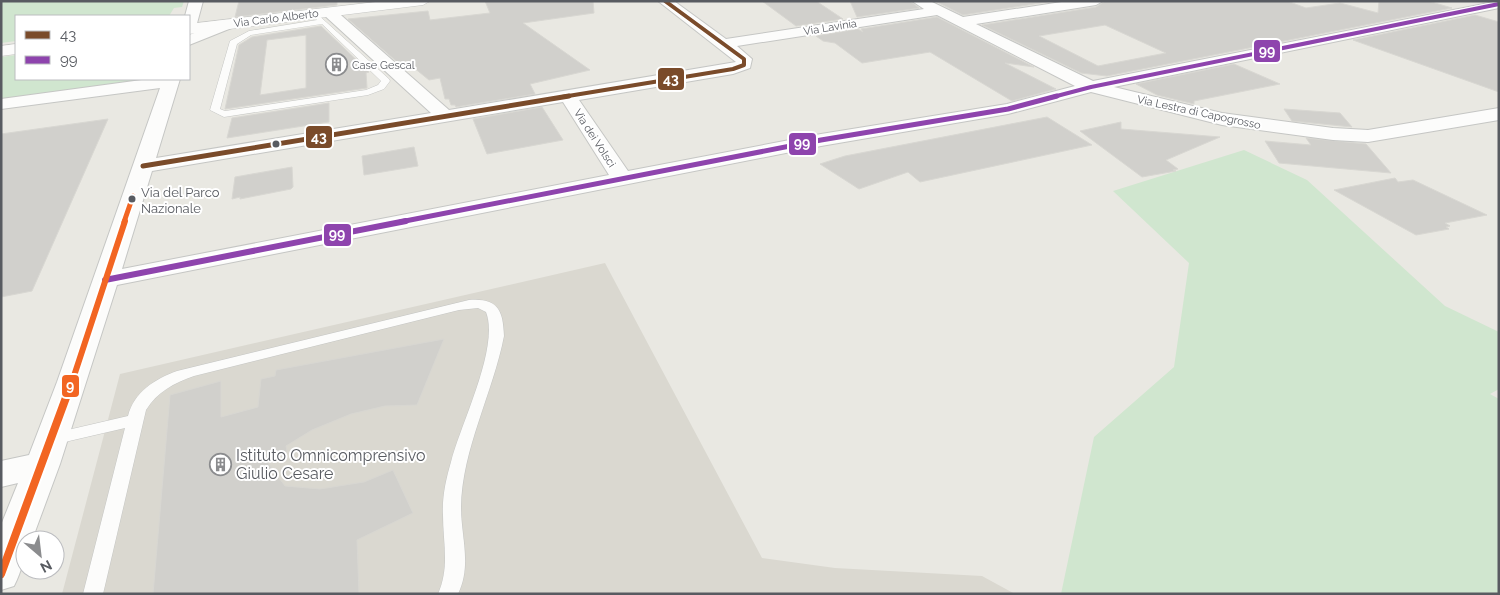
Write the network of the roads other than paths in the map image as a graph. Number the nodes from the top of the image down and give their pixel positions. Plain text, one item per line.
1 (196, 1) edge
2 (423, 1) edge
3 (665, 1) edge
4 (919, 1) edge
5 (1096, 1) edge
6 (1499, 4) edge
7 (938, 11) junction
8 (322, 16) junction
9 (960, 22) junction
10 (190, 24) edge
11 (229, 24) junction
12 (190, 40) edge
13 (722, 44) junction
14 (15, 49) edge
15 (1, 51) edge
16 (172, 80) edge
17 (1091, 87) junction
18 (568, 96) junction
19 (1, 104) edge
20 (1499, 114) edge
21 (445, 116) junction
22 (143, 166) junction
23 (622, 179) junction
24 (105, 280) junction
25 (136, 420) junction
26 (47, 452) junction
27 (1, 474) edge
28 (1, 574) edge
29 (93, 594) edge
30 (448, 594) edge

1 - 10 street
2 - 8 street, Via Carlo Alberto
3 - 13 street
4 - 7 street, Via Lestra di Capogrosso
5 - 9 street
6 - 17 street
7 - 9 street, Via Lestra di Capogrosso
7 - 13 street, Via Lavinia
8 - 8 lane
8 - 11 street, Via Carlo Alberto
8 - 21 street
9 - 17 street, Via Lestra di Capogrosso
10 - 11 street, Via Carlo Alberto
11 - 12 street
13 - 18 street
14 - 15 street
16 - 19 street
16 - 22 street
17 - 20 street, Via Lestra di Capogrosso
17 - 23 street
18 - 21 street
18 - 23 street, Via dei Volsci
21 - 22 street
22 - 24 street
23 - 24 street
24 - 26 street
25 - 26 lane
25 - 29 lane
25 - 30 lane
26 - 27 street
26 - 28 street

